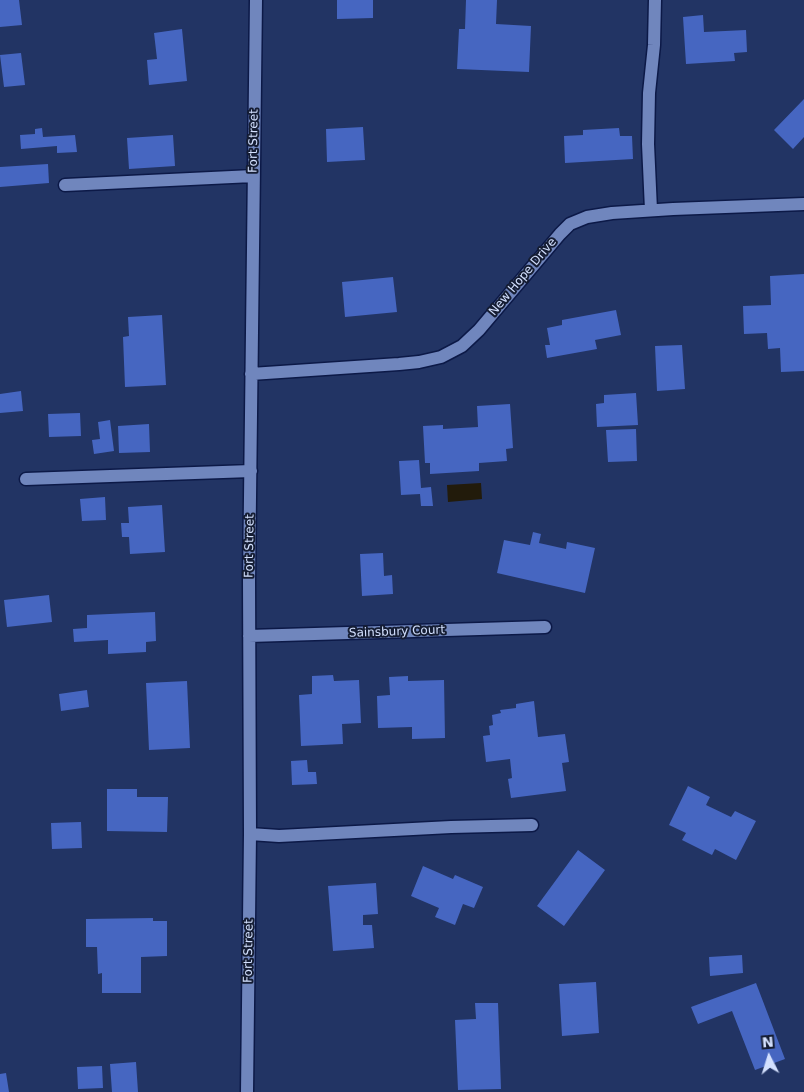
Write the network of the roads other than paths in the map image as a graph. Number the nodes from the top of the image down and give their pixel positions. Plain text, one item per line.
1 (256, 0) edge
2 (655, 0) edge
3 (253, 176) junction
4 (65, 186) dead end
5 (804, 204) edge
6 (651, 210) junction
7 (252, 374) junction
8 (250, 471) junction
9 (26, 478) dead end
10 (545, 627) dead end
11 (249, 636) junction
12 (532, 824) dead end
13 (250, 834) junction
14 (247, 1092) edge

1 - 3 street, Fort Street
2 - 6 street
3 - 4 street
3 - 7 street, Fort Street
5 - 6 street, New Hope Drive
6 - 7 street, New Hope Drive
7 - 8 street, Fort Street
8 - 9 street
8 - 11 street, Fort Street
10 - 11 street, Sainsbury Court
11 - 13 street, Fort Street
12 - 13 street
13 - 14 street, Fort Street

